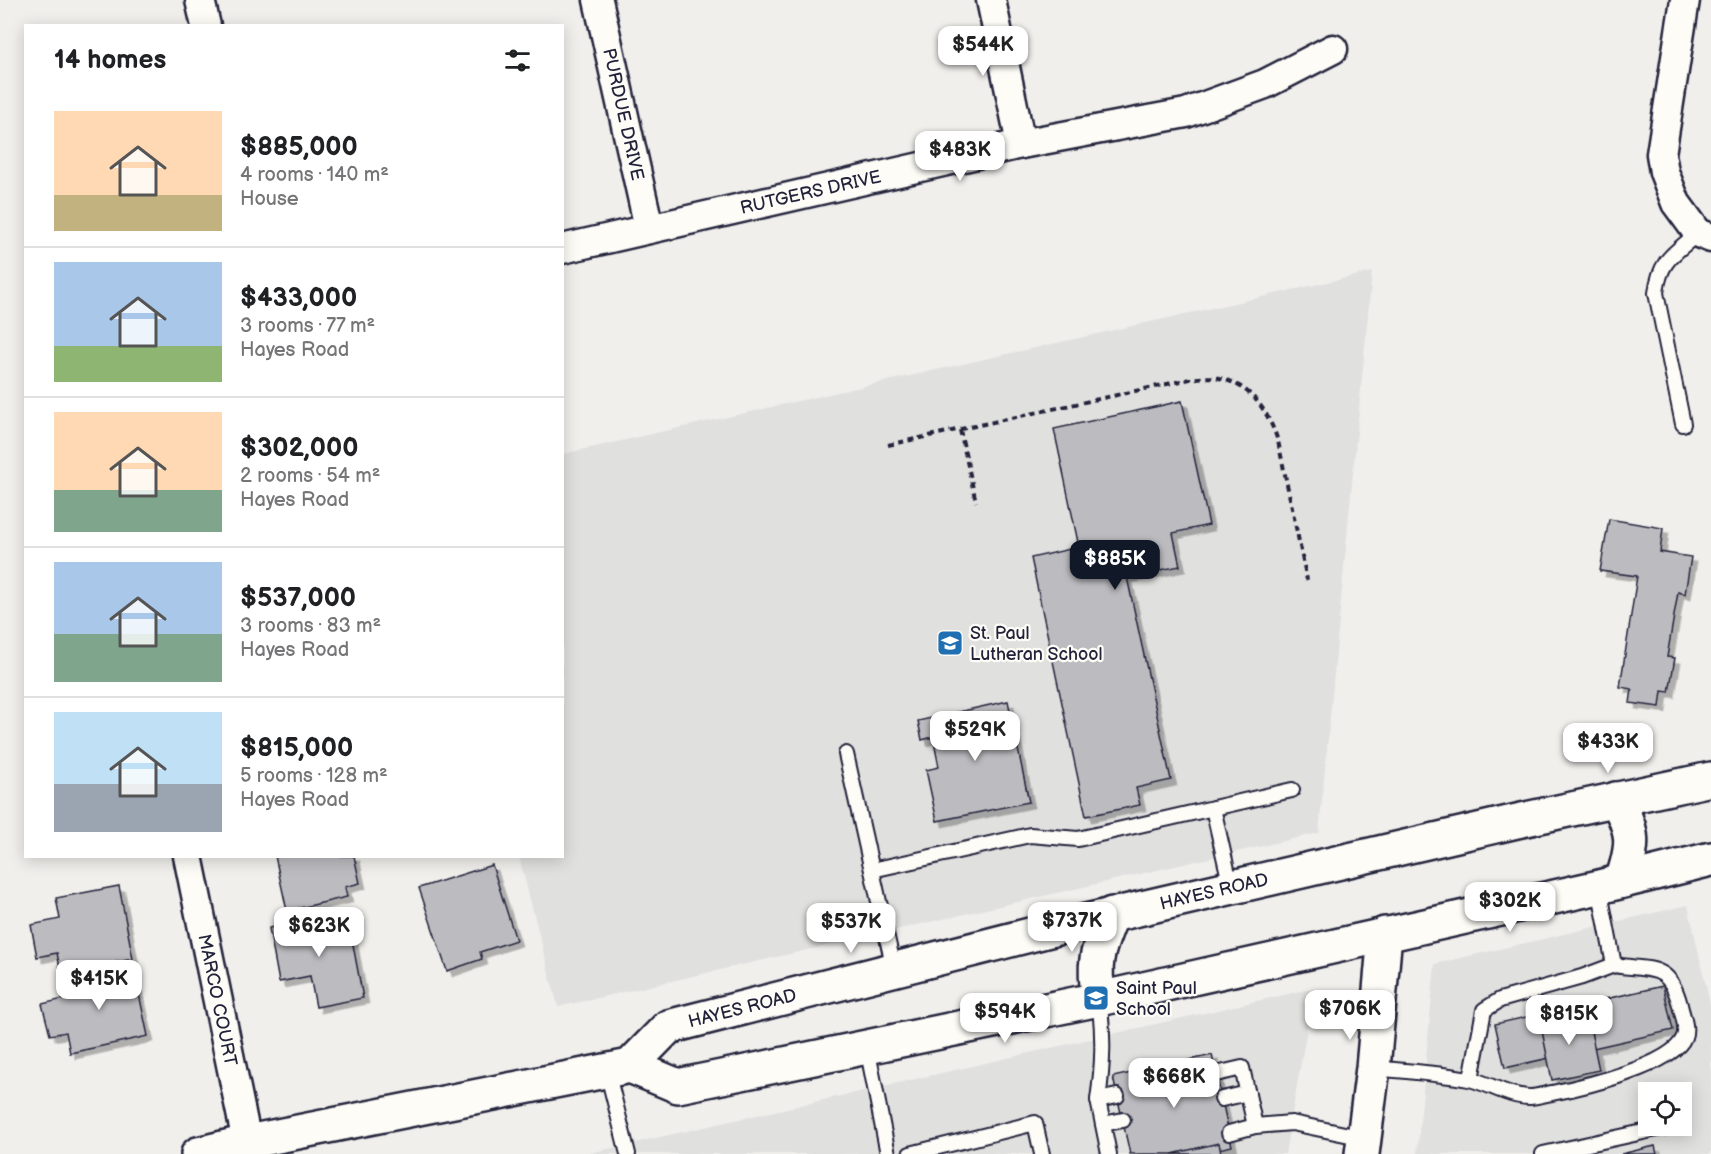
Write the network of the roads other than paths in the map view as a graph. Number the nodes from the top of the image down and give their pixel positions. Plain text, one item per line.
1 (200, 0) edge
2 (598, 0) edge
3 (991, 0) edge
4 (1685, 0) edge
5 (206, 24) edge
6 (1333, 49) dead end
7 (1021, 144) junction
8 (649, 228) junction
9 (1704, 236) edge
10 (564, 249) edge
11 (1683, 424) dead end
12 (846, 754) dead end
13 (1711, 779) edge
14 (1292, 790) dead end
15 (1616, 799) junction
16 (1213, 808) junction
17 (188, 858) edge
18 (1711, 859) edge
19 (872, 870) junction
20 (1611, 884) junction
21 (1231, 887) junction
22 (1112, 914) junction
23 (1385, 934) junction
24 (1614, 965) junction
25 (894, 969) junction
26 (1099, 999) junction
27 (867, 1047) junction
28 (1373, 1068) junction
29 (618, 1069) junction
30 (1216, 1074) dead end
31 (1471, 1079) junction
32 (1248, 1093) junction
33 (1117, 1096) dead end
34 (1222, 1099) dead end
35 (1098, 1100) junction
36 (1123, 1120) dead end
37 (1103, 1124) junction
38 (1255, 1126) junction
39 (1229, 1132) dead end
40 (1638, 1133) edge
41 (1363, 1146) edge
42 (242, 1147) edge
43 (198, 1154) edge
44 (628, 1154) edge
45 (888, 1154) edge
46 (910, 1154) edge
47 (1042, 1154) edge
48 (1109, 1154) edge
49 (1543, 1154) edge

1 - 5 street
2 - 8 street, PURDUE DRIVE
3 - 7 street
4 - 9 street
6 - 7 street, RUTGERS DRIVE
7 - 8 street, RUTGERS DRIVE
8 - 10 street, RUTGERS DRIVE
9 - 11 lane
12 - 19 lane
13 - 15 street, HAYES ROAD
14 - 16 lane
15 - 20 street
15 - 21 street, HAYES ROAD
16 - 19 lane
16 - 21 lane
17 - 42 street, MARCO COURT
18 - 20 street
19 - 25 lane
20 - 23 street
20 - 24 lane
21 - 22 street, HAYES ROAD
22 - 25 street, HAYES ROAD
22 - 26 street
23 - 26 street
23 - 28 street
24 - 31 lane
24 - 31 lane
25 - 29 street, HAYES ROAD
26 - 27 street
26 - 35 lane
27 - 29 street
27 - 45 lane
28 - 31 lane
28 - 41 street
29 - 42 street
29 - 44 lane
30 - 32 lane
32 - 34 lane
32 - 38 lane
33 - 35 lane
35 - 37 lane
36 - 37 lane
37 - 48 lane
38 - 39 lane
38 - 41 lane
40 - 49 lane
42 - 43 street
46 - 47 lane

